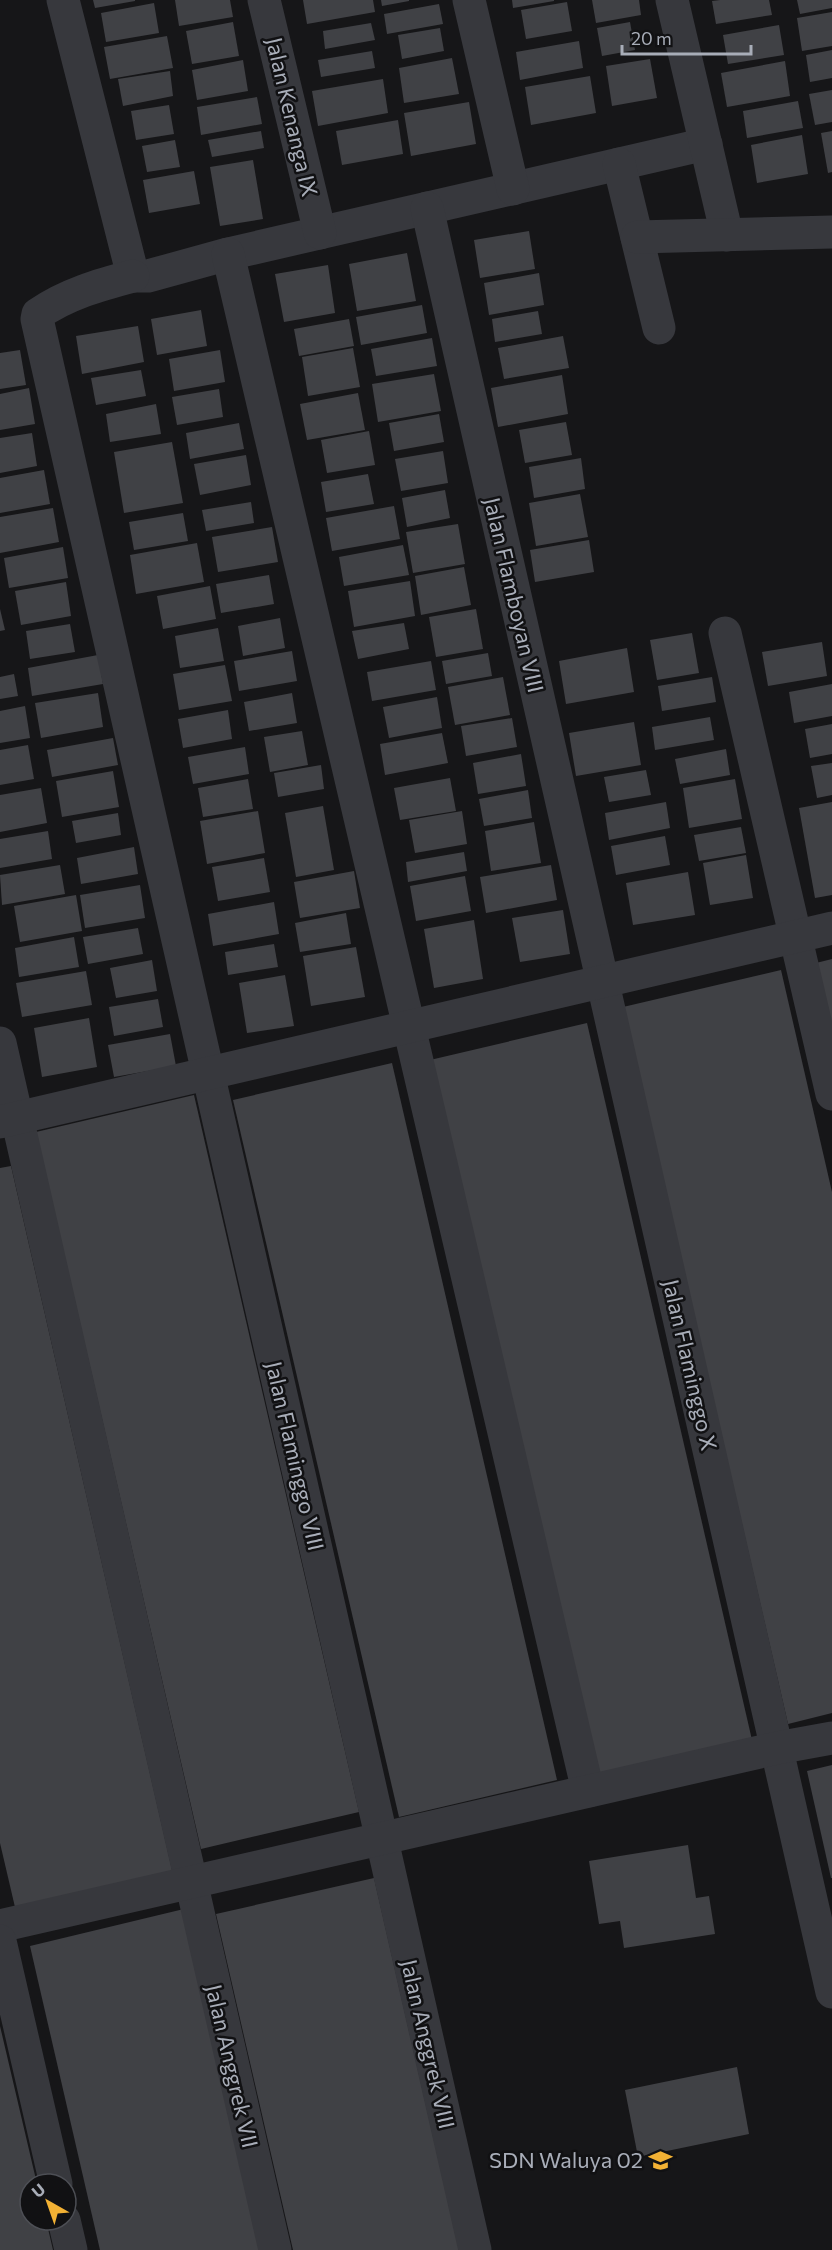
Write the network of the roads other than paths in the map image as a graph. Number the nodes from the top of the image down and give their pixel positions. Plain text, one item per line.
1 (63, 0) edge
2 (264, 0) edge
3 (469, 0) edge
4 (672, 0) edge
5 (706, 144) junction
6 (619, 164) junction
7 (513, 189) junction
8 (427, 208) junction
9 (832, 232) edge
10 (320, 233) junction
11 (727, 235) junction
12 (637, 237) junction
13 (228, 254) junction
14 (133, 276) junction
15 (659, 328) dead end
16 (725, 633) dead end
17 (832, 928) edge
18 (795, 936) junction
19 (602, 981) junction
20 (409, 1026) junction
21 (0, 1043) edge
22 (208, 1073) junction
23 (832, 1094) edge
24 (8, 1120) edge
25 (832, 1738) edge
26 (777, 1748) junction
27 (588, 1791) junction
28 (381, 1839) junction
29 (189, 1883) junction
30 (0, 1926) edge
31 (0, 1941) edge
32 (832, 1992) edge
33 (53, 2172) edge
34 (67, 2232) edge
35 (71, 2250) edge
36 (275, 2250) edge
37 (476, 2250) edge

1 - 14 street
2 - 10 street, Jalan Kenanga IX
3 - 7 street
4 - 5 street
5 - 6 street
5 - 11 street
6 - 7 street
6 - 12 street
7 - 8 street
8 - 10 street
8 - 19 street, Jalan Flamboyan VIII
9 - 11 street
10 - 13 street
11 - 12 street
12 - 15 street
13 - 14 street
13 - 20 street
14 - 22 street, Jalan Flaminggo VIII
16 - 18 street
17 - 18 street
18 - 19 street
18 - 23 street
19 - 20 street
19 - 26 street, Jalan Flaminggo X
20 - 22 street
20 - 27 street
21 - 24 street, Jalan Anggrek VII
22 - 24 street
22 - 28 street, Jalan Flaminggo VIII
24 - 29 street, Jalan Anggrek VII
25 - 26 street
26 - 27 street
26 - 32 street, Jalan Flaminggo X
27 - 28 street
28 - 29 street
28 - 37 street, Jalan Anggrek VIII
29 - 30 street
29 - 36 street, Jalan Anggrek VII
31 - 33 street
34 - 35 street

